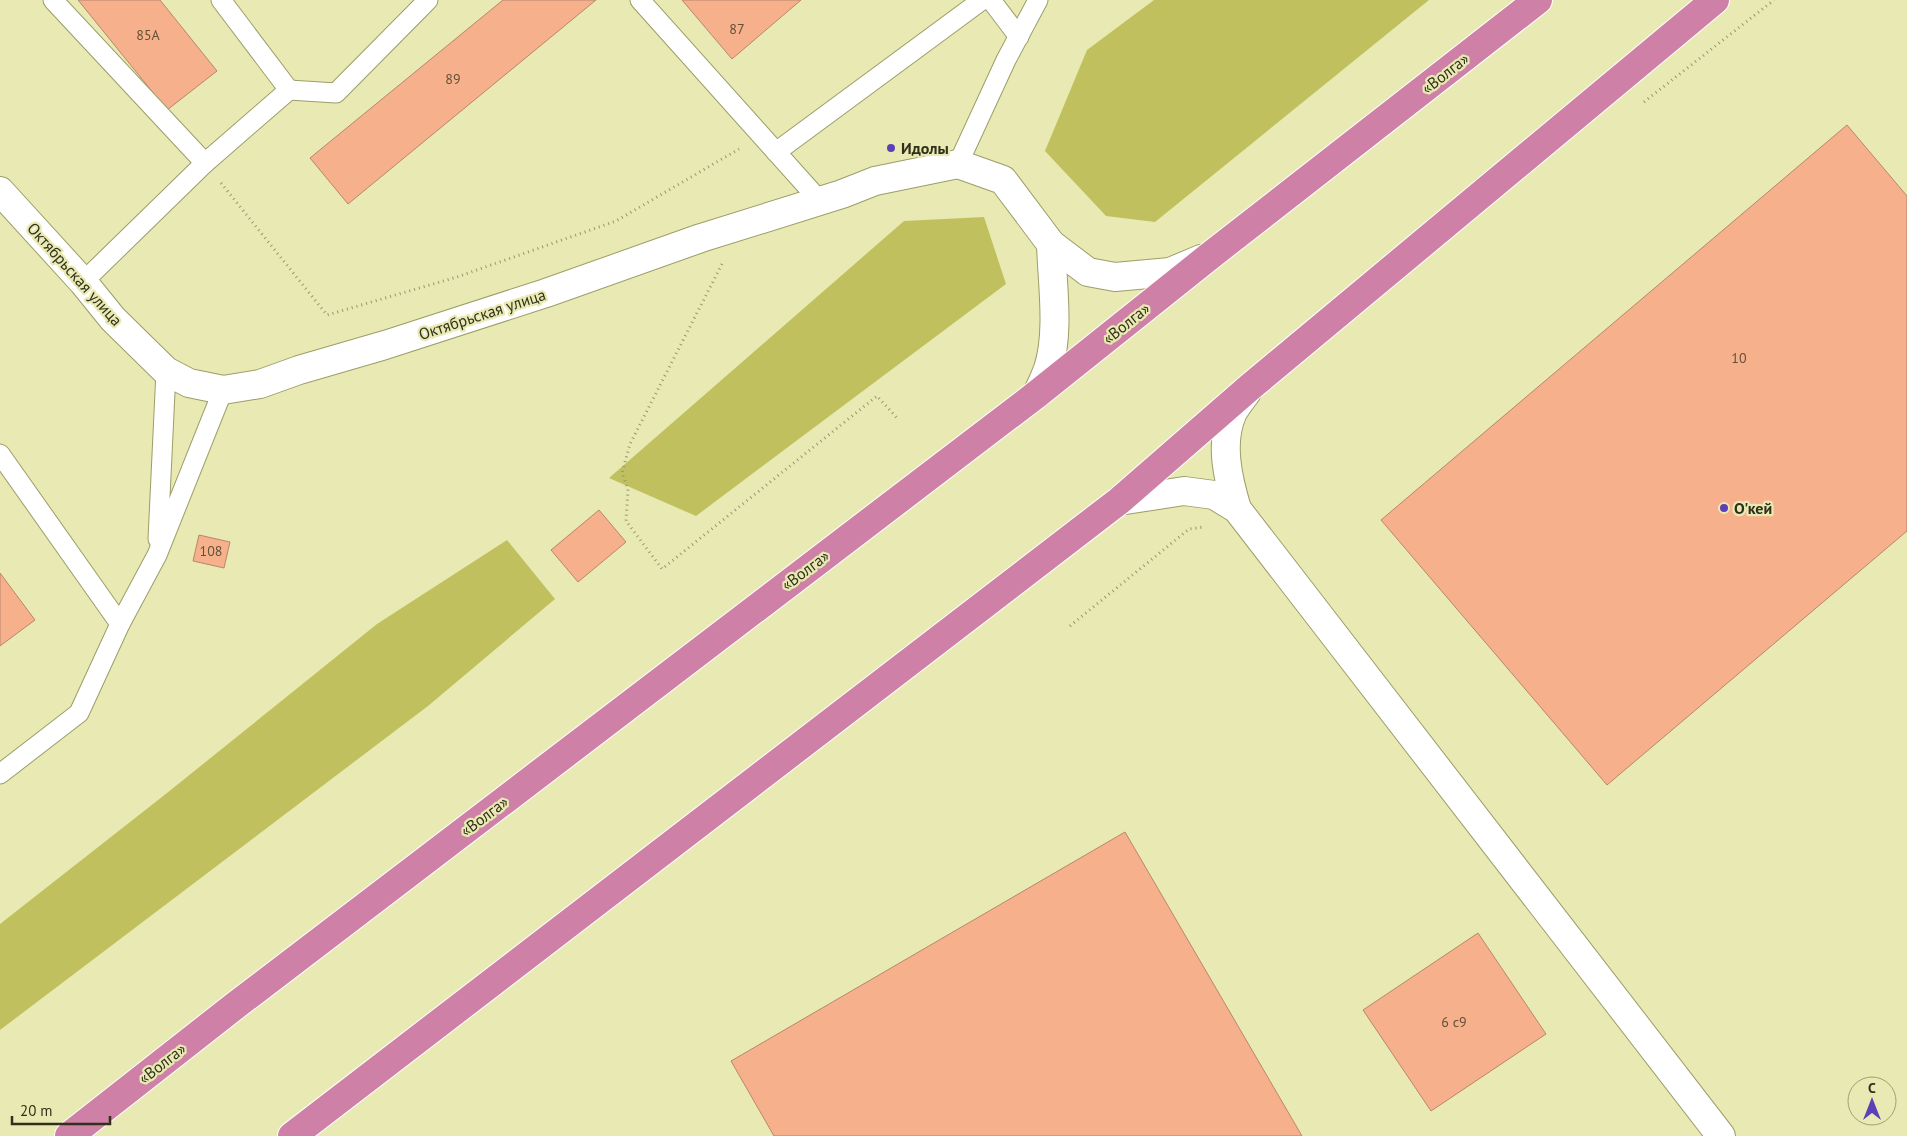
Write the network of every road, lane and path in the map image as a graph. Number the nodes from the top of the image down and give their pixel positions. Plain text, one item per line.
1 (53, 0) edge
2 (221, 0) edge
3 (428, 0) edge
4 (640, 0) edge
5 (982, 0) edge
6 (991, 0) edge
7 (1538, 0) edge
8 (1715, 0) edge
9 (1774, 0) edge
10 (1033, 3) edge
11 (1018, 37) junction
12 (289, 90) junction
13 (1642, 104) dead end
14 (762, 136) junction
15 (776, 152) junction
16 (205, 163) junction
17 (958, 164) junction
18 (0, 191) edge
19 (820, 201) junction
20 (742, 225) junction
21 (1051, 244) junction
22 (1211, 255) junction
23 (83, 282) junction
24 (166, 371) junction
25 (1250, 387) junction
26 (223, 390) junction
27 (1037, 394) junction
28 (897, 418) dead end
29 (0, 454) edge
30 (1119, 501) junction
31 (1237, 509) junction
32 (1212, 526) dead end
33 (157, 555) junction
34 (120, 624) junction
35 (1070, 626) dead end
36 (0, 774) edge
37 (69, 1136) edge
38 (292, 1136) edge
39 (1721, 1136) edge

1 - 16 lane
2 - 12 lane
3 - 12 lane
4 - 14 lane
5 - 15 lane
6 - 11 lane
7 - 22 highway, «Волга»
8 - 25 highway
9 - 13 path
10 - 11 lane
11 - 17 lane
12 - 16 lane
14 - 15 lane
14 - 16 path
15 - 19 lane
16 - 23 lane
17 - 19 street, Октябрьская улица
17 - 21 street
18 - 23 street, Октябрьская улица
19 - 20 street, Октябрьская улица
20 - 26 street, Октябрьская улица
20 - 28 path
21 - 22 street
21 - 27 street
22 - 27 highway, «Волга»
23 - 24 street, Октябрьская улица
24 - 26 street, Октябрьская улица
24 - 33 lane
25 - 30 highway
25 - 31 street
26 - 33 lane
27 - 37 highway, «Волга»
29 - 34 lane
30 - 31 street
30 - 38 highway
31 - 39 street
32 - 35 path
33 - 34 lane
34 - 36 lane

